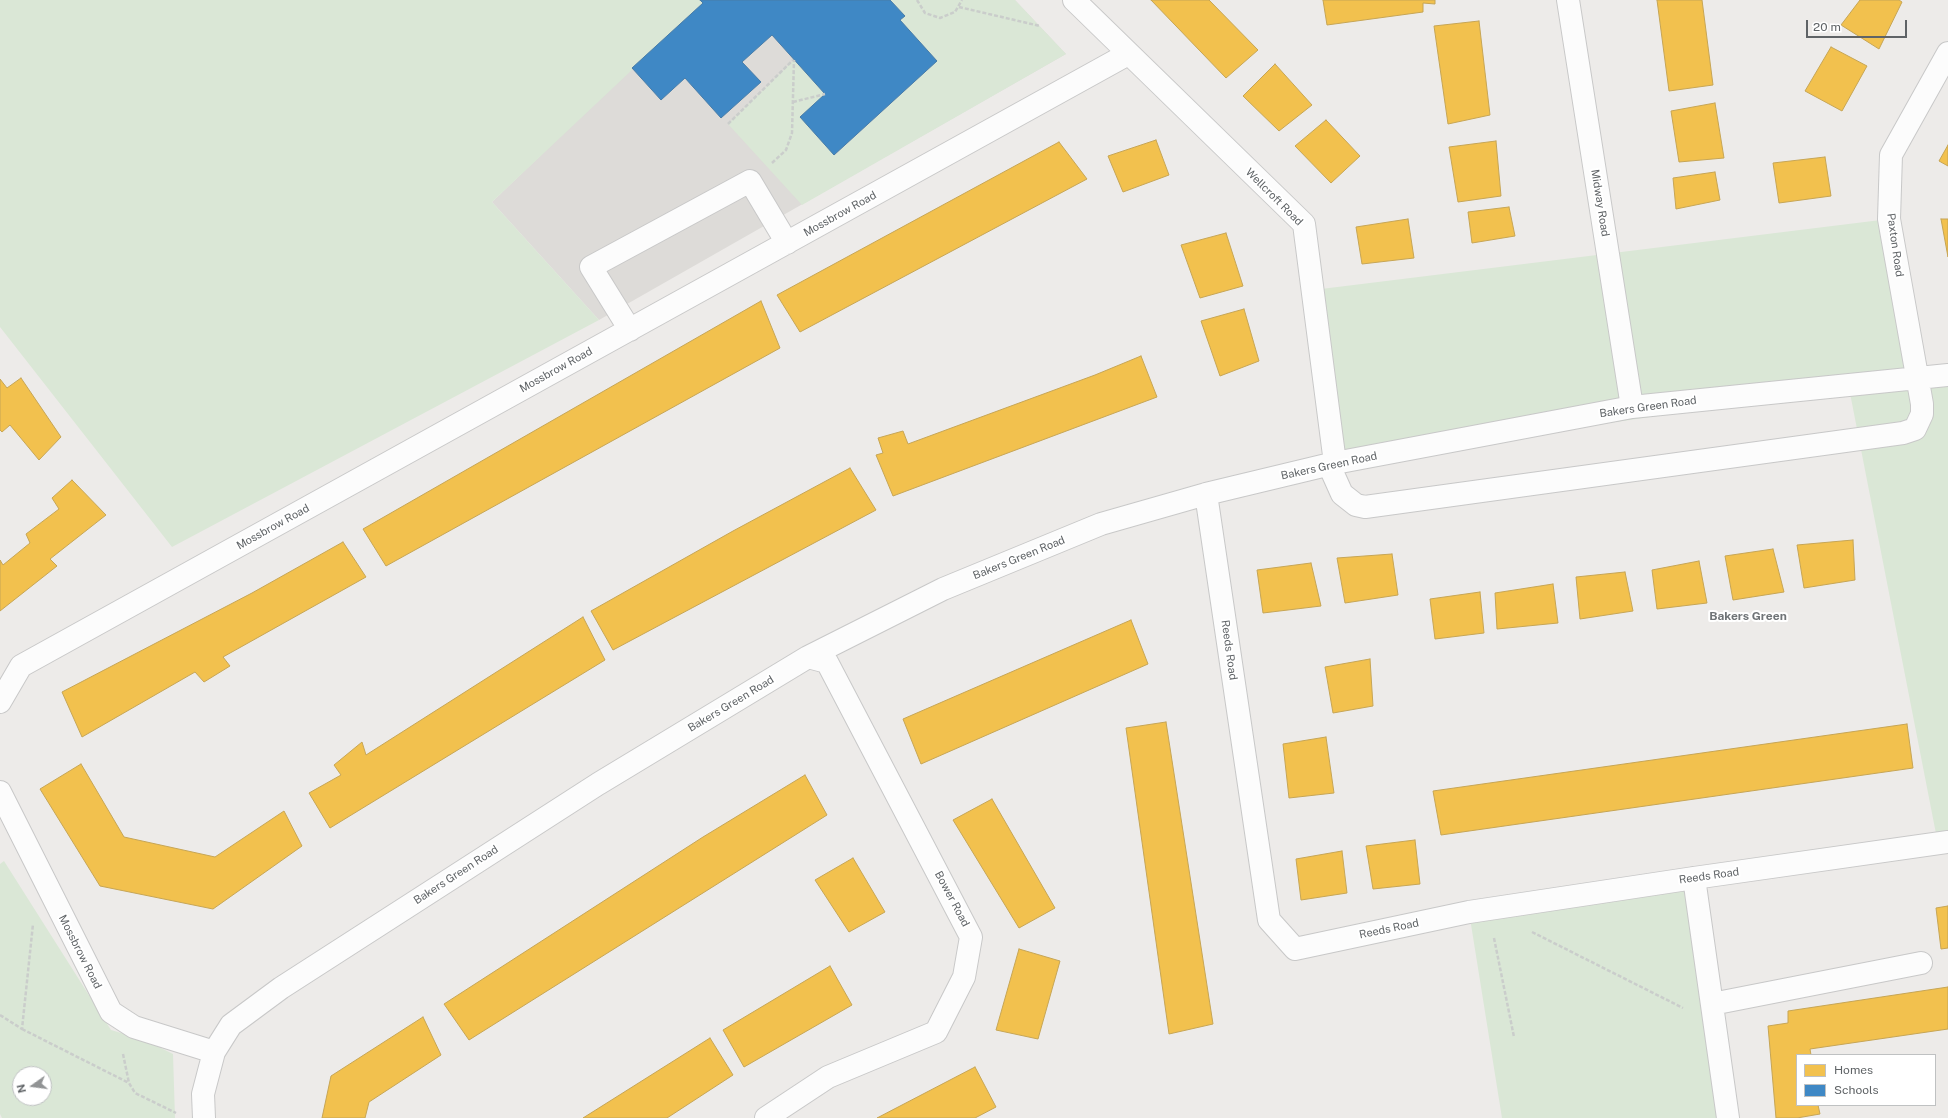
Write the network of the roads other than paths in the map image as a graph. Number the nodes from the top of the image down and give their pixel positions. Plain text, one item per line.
1 (1074, 0) edge
2 (1568, 0) edge
3 (1948, 53) edge
4 (1128, 54) junction
5 (787, 243) junction
6 (630, 330) junction
7 (1948, 375) edge
8 (1918, 378) junction
9 (1632, 407) junction
10 (1332, 464) junction
11 (1206, 494) junction
12 (808, 657) junction
13 (0, 702) edge
14 (0, 792) edge
15 (1948, 842) edge
16 (1694, 878) junction
17 (1921, 963) dead end
18 (1714, 1014) junction
19 (214, 1052) junction
20 (204, 1118) edge
21 (766, 1118) edge
22 (1728, 1118) edge

1 - 4 street, Wellcroft Road
2 - 9 street, Midway Road
3 - 8 street, Paxton Road
4 - 5 street, Mossbrow Road
4 - 10 street, Wellcroft Road
5 - 6 street, Mossbrow Road
5 - 6 street
6 - 13 street, Mossbrow Road
7 - 8 street, Bakers Green Road
8 - 9 street, Bakers Green Road
8 - 10 street, Paxton Road
9 - 10 street, Bakers Green Road
10 - 11 street, Bakers Green Road
11 - 12 street, Bakers Green Road
11 - 16 street, Reeds Road
12 - 19 street, Bakers Green Road
12 - 21 street, Bower Road
14 - 19 street, Mossbrow Road
15 - 16 street, Reeds Road
16 - 18 street
17 - 18 street
18 - 22 street
19 - 20 street, Bakers Green Road

